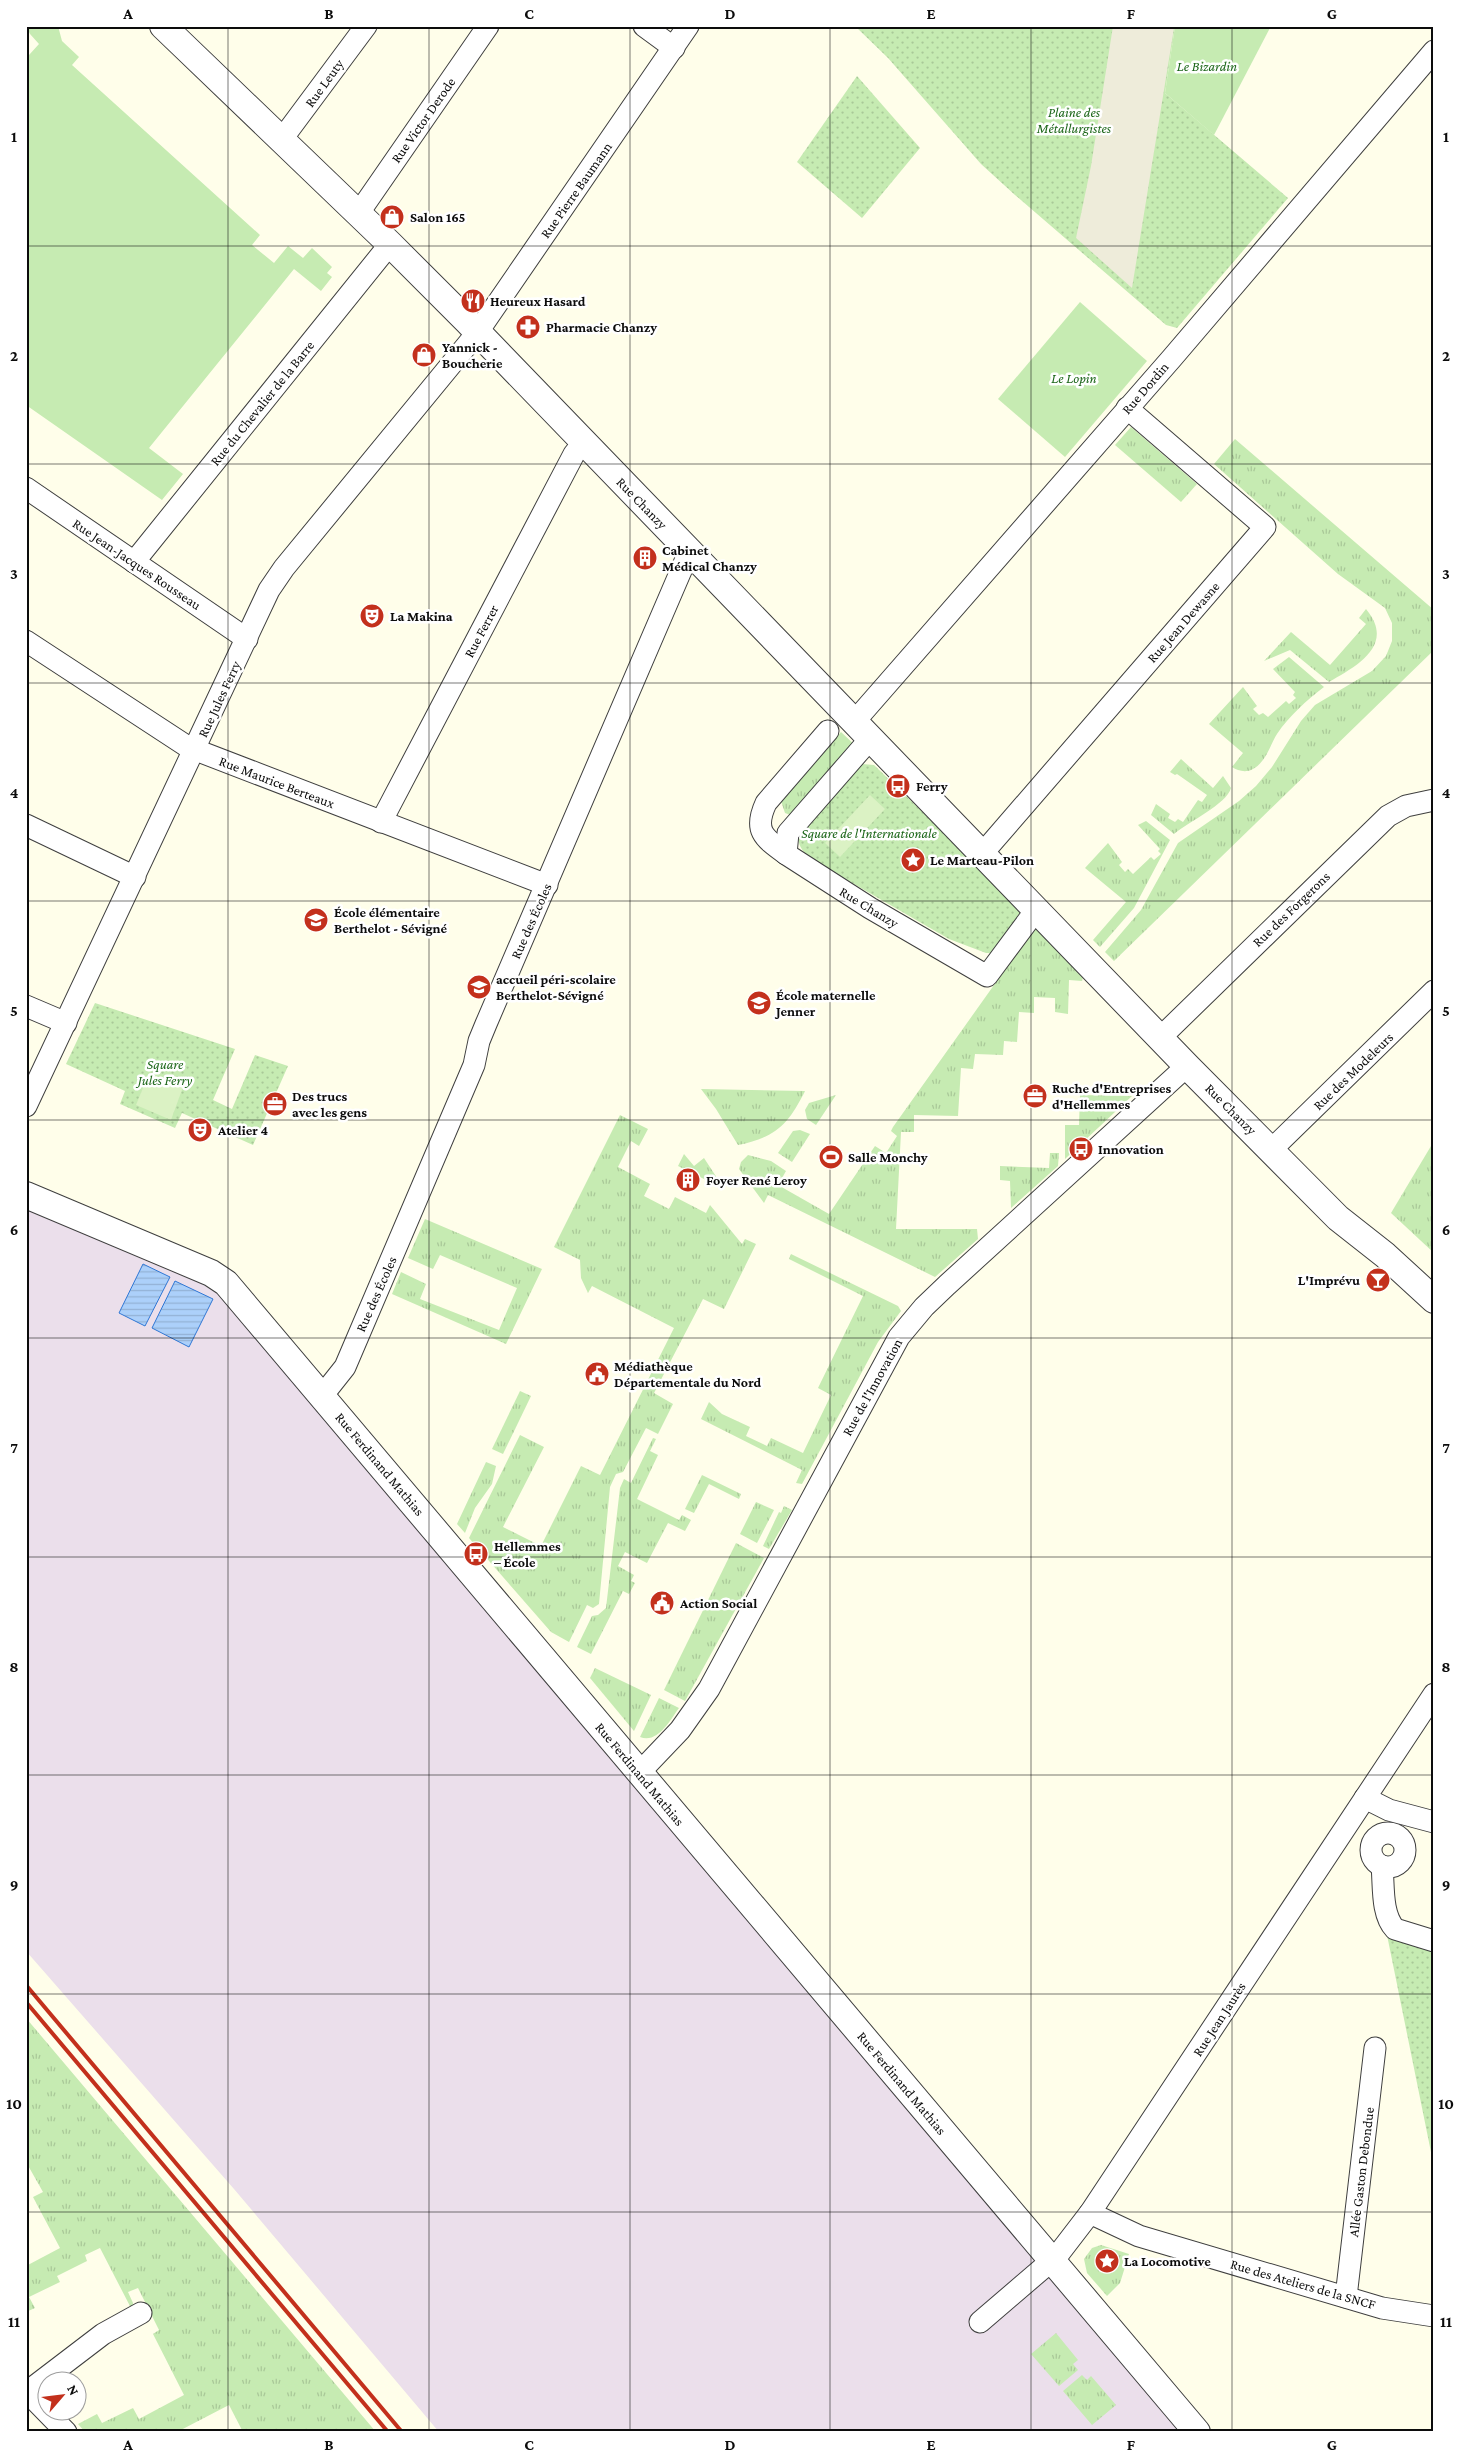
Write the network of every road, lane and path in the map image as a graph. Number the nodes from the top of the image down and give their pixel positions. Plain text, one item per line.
1 (163, 26) edge
2 (366, 26) edge
3 (488, 26) edge
4 (644, 26) edge
5 (688, 26) edge
6 (674, 48) junction
7 (1434, 51) edge
8 (282, 139) junction
9 (358, 214) junction
10 (390, 244) junction
11 (477, 332) junction
12 (1127, 408) junction
13 (584, 442) junction
14 (26, 488) edge
15 (689, 552) junction
16 (134, 562) junction
17 (247, 639) junction
18 (26, 641) edge
19 (862, 730) junction
20 (828, 731) dead end
21 (195, 750) junction
22 (1434, 800) edge
23 (381, 822) junction
24 (26, 825) edge
25 (786, 854) junction
26 (982, 854) junction
27 (135, 877) junction
28 (547, 885) junction
29 (1036, 910) junction
30 (1434, 991) edge
31 (26, 1006) edge
32 (66, 1023) junction
33 (1160, 1038) junction
34 (1187, 1066) junction
35 (26, 1106) edge
36 (1271, 1150) junction
37 (26, 1195) edge
38 (1434, 1300) edge
39 (322, 1396) junction
40 (1434, 1694) edge
41 (639, 1772) junction
42 (1365, 1798) junction
43 (1434, 1822) edge
44 (1382, 1866) dead end
45 (1434, 1941) edge
46 (1375, 2048) dead end
47 (1090, 2213) junction
48 (1051, 2261) junction
49 (1346, 2297) junction
50 (141, 2313) dead end
51 (1434, 2316) edge
52 (980, 2322) dead end
53 (27, 2391) edge
54 (66, 2432) edge
55 (1196, 2432) edge

1 - 8 street, Rue Chanzy
2 - 8 street, Rue Leuty
3 - 9 street, Rue Victor Derode
4 - 6 street
5 - 6 street, Rue Pierre Baumann
6 - 11 street, Rue Pierre Baumann
7 - 12 street, Rue Dordin
8 - 9 street, Rue Chanzy
9 - 10 street, Rue Chanzy
10 - 11 street, Rue Chanzy
10 - 16 street, Rue du Chevalier de la Barre
11 - 13 street, Rue Chanzy
11 - 17 street, Rue Jules Ferry
12 - 19 street, Rue Dordin
12 - 26 street, Rue Jean Dewasne
13 - 15 street, Rue Chanzy
13 - 23 street, Rue Ferrer
14 - 16 street, Rue Jean-Jacques Rousseau
15 - 19 street, Rue Chanzy
15 - 28 street, Rue des Écoles
16 - 17 street, Rue Jean-Jacques Rousseau
17 - 21 street, Rue Jules Ferry
18 - 21 street, Rue Maurice Berteaux
19 - 25 street
19 - 26 street, Rue Chanzy
20 - 25 street, Rue Chanzy
21 - 23 street, Rue Maurice Berteaux
21 - 27 street, Rue Jules Ferry
22 - 33 street, Rue des Forgerons
23 - 28 street, Rue Maurice Berteaux
24 - 27 street
25 - 29 street, Rue Chanzy
26 - 29 street, Rue Chanzy
27 - 32 street, Rue Jules Ferry
28 - 39 street, Rue des Écoles
29 - 33 street, Rue Chanzy
30 - 36 street, Rue des Modeleurs
31 - 32 street
32 - 35 street, Rue Jules Ferry
33 - 34 street, Rue Chanzy
34 - 36 street, Rue Chanzy
34 - 41 street, Rue de l'Innovation
36 - 38 street, Rue Chanzy
37 - 39 street, Rue Ferdinand Mathias
39 - 41 street, Rue Ferdinand Mathias
40 - 42 street, Rue Jean Jaurès
41 - 48 street, Rue Ferdinand Mathias
42 - 43 street
42 - 47 street, Rue Jean Jaurès
44 - 45 street
46 - 49 street, Allée Gaston Debondue
47 - 48 street, Rue Jean Jaurès
47 - 49 street, Rue des Ateliers de la SNCF
48 - 52 street, Rue Jean Jaurès
48 - 55 street, Rue Ferdinand Mathias
49 - 51 street, Rue des Ateliers de la SNCF
50 - 53 street
53 - 54 street

